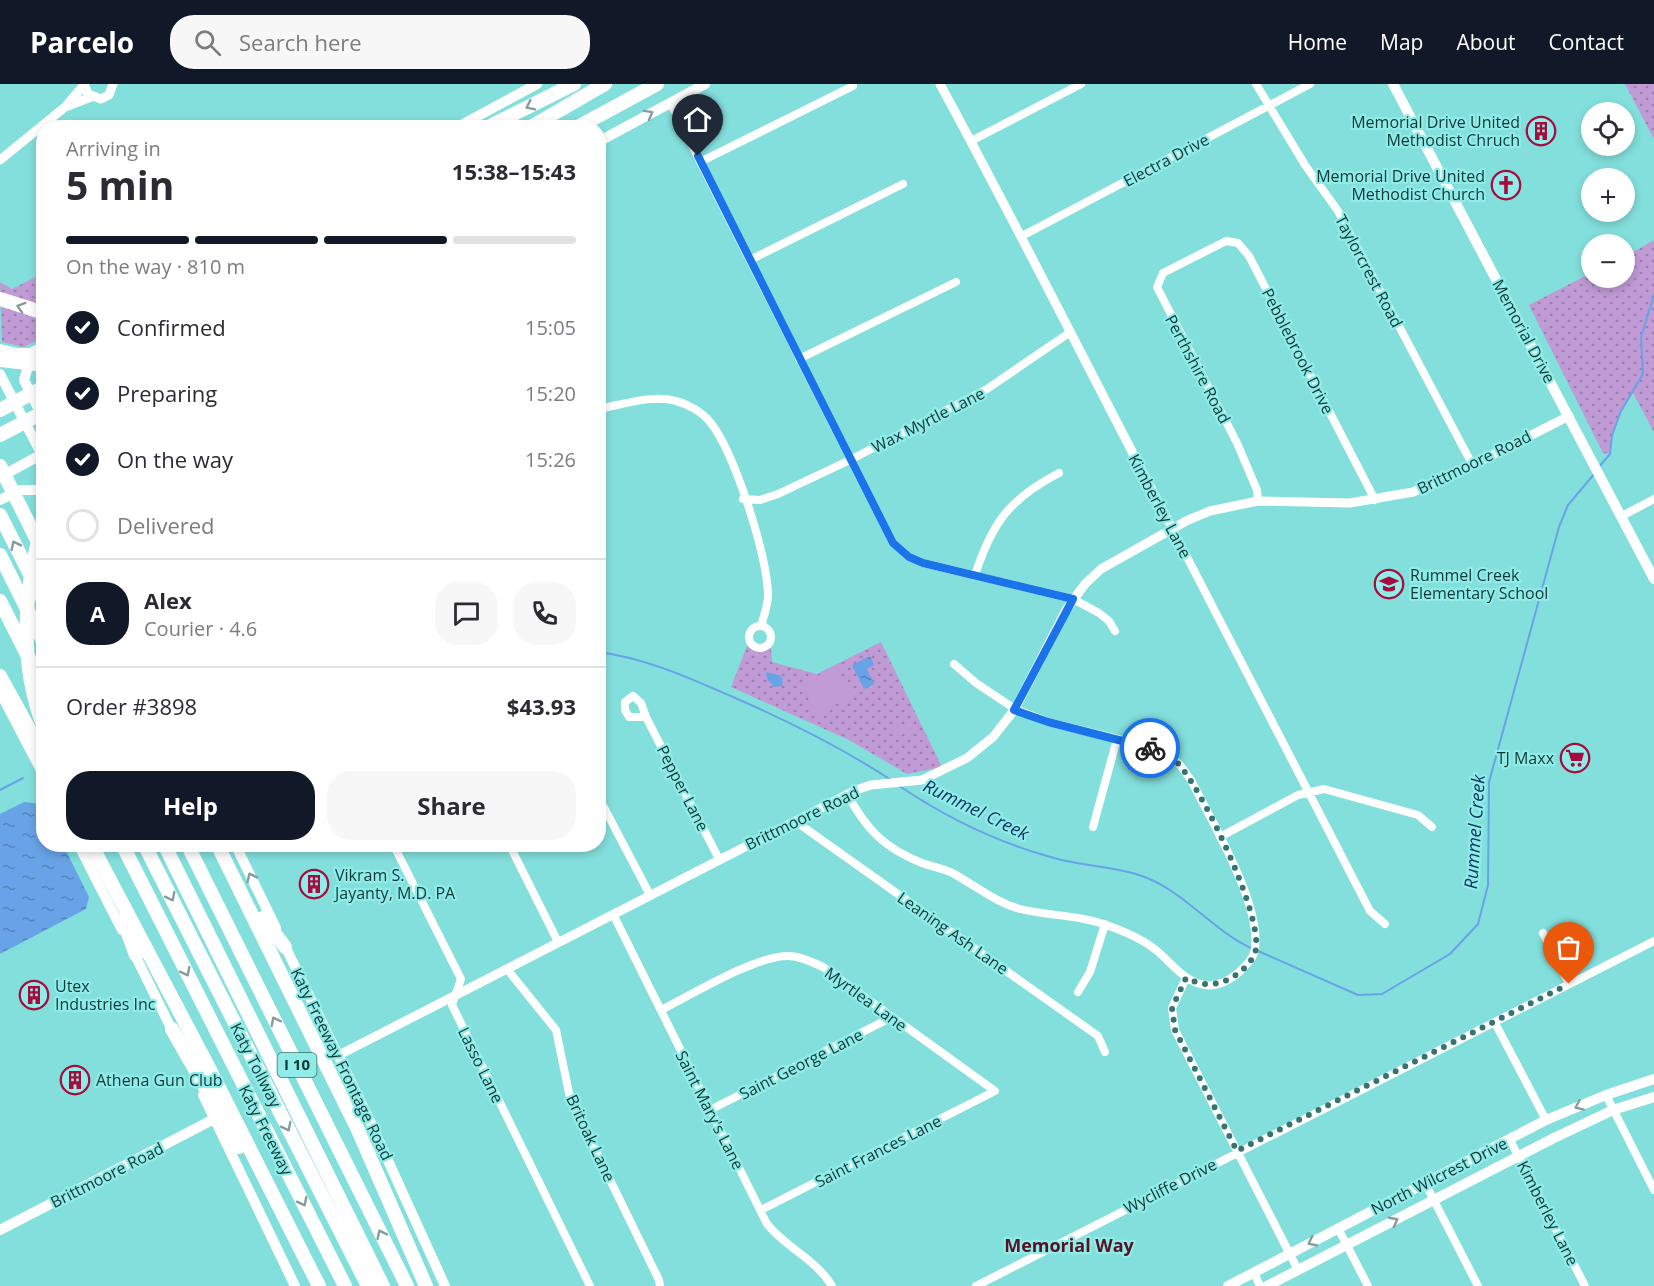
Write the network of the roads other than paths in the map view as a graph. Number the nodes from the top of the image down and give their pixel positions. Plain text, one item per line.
1 (113, 84) edge
2 (537, 84) edge
3 (574, 84) edge
4 (605, 84) edge
5 (657, 84) edge
6 (662, 84) edge
7 (705, 84) edge
8 (940, 84) edge
9 (1081, 84) edge
10 (1256, 84) edge
11 (1310, 84) edge
12 (1393, 84) edge
13 (84, 85) edge
14 (853, 86) dead end
15 (91, 98) junction
16 (670, 102) junction
17 (1270, 106) junction
18 (65, 107) junction
19 (49, 120) edge
20 (471, 120) edge
21 (502, 120) edge
22 (543, 120) edge
23 (591, 120) edge
24 (606, 120) edge
25 (36, 131) edge
26 (606, 138) edge
27 (971, 141) junction
28 (0, 160) edge
29 (700, 162) junction
30 (903, 184) dead end
31 (1022, 236) junction
32 (1198, 255) joint
33 (750, 260) junction
34 (956, 282) dead end
35 (0, 299) edge
36 (36, 310) edge
37 (1069, 333) junction
38 (0, 349) edge
39 (36, 351) edge
40 (36, 352) edge
41 (32, 353) junction
42 (799, 359) junction
43 (0, 360) edge
44 (36, 364) edge
45 (0, 372) edge
46 (36, 391) edge
47 (36, 404) edge
48 (606, 408) edge
49 (0, 410) edge
50 (36, 416) edge
51 (1569, 416) junction
52 (0, 435) edge
53 (36, 442) edge
54 (36, 460) edge
55 (850, 460) junction
56 (1472, 464) junction
57 (0, 466) edge
58 (1059, 473) dead end
59 (0, 478) edge
60 (36, 490) edge
61 (743, 499) junction
62 (1654, 499) edge
63 (0, 500) edge
64 (1375, 500) junction
65 (1258, 501) junction
66 (1622, 516) junction
67 (2, 520) edge
68 (1172, 528) junction
69 (36, 538) edge
70 (36, 554) edge
71 (0, 555) edge
72 (0, 568) edge
73 (975, 575) junction
74 (1654, 579) edge
75 (36, 586) edge
76 (36, 587) edge
77 (1073, 599) junction
78 (0, 601) edge
79 (12, 625) junction
80 (761, 626) dead end
81 (36, 627) edge
82 (1115, 631) dead end
83 (954, 664) dead end
84 (36, 672) edge
85 (0, 676) edge
86 (36, 686) edge
87 (0, 692) edge
88 (36, 700) edge
89 (1014, 710) junction
90 (646, 717) dead end
91 (1117, 739) junction
92 (36, 741) edge
93 (36, 761) edge
94 (1308, 791) junction
95 (848, 794) junction
96 (606, 811) edge
97 (795, 821) junction
98 (1432, 827) dead end
99 (1093, 828) dead end
100 (1220, 837) junction
101 (83, 852) edge
102 (95, 852) edge
103 (100, 852) edge
104 (126, 852) edge
105 (148, 852) edge
106 (168, 852) edge
107 (191, 852) edge
108 (221, 852) edge
109 (222, 852) edge
110 (239, 852) edge
111 (397, 852) edge
112 (513, 852) edge
113 (719, 859) junction
114 (650, 895) junction
115 (613, 914) junction
116 (1105, 924) junction
117 (1385, 924) dead end
118 (1543, 933) dead end
119 (1654, 941) edge
120 (558, 942) junction
121 (285, 947) junction
122 (140, 949) junction
123 (507, 969) junction
124 (1186, 978) junction
125 (1569, 984) junction
126 (1078, 992) dead end
127 (458, 994) junction
128 (661, 1010) junction
129 (892, 1017) junction
130 (1495, 1023) junction
131 (172, 1029) junction
132 (1105, 1052) dead end
133 (339, 1055) junction
134 (1654, 1078) edge
135 (994, 1091) joint
136 (1606, 1095) junction
137 (1654, 1097) edge
138 (710, 1110) junction
139 (1613, 1110) junction
140 (214, 1119) junction
141 (1546, 1120) junction
142 (1510, 1140) junction
143 (1237, 1151) junction
144 (1518, 1157) junction
145 (1425, 1183) junction
146 (1654, 1190) edge
147 (1433, 1200) junction
148 (761, 1210) junction
149 (1338, 1228) junction
150 (0, 1230) edge
151 (1347, 1245) junction
152 (1290, 1253) junction
153 (1298, 1270) junction
154 (1254, 1273) junction
155 (659, 1283) edge
156 (295, 1286) edge
157 (321, 1286) edge
158 (345, 1286) edge
159 (368, 1286) edge
160 (383, 1286) edge
161 (407, 1286) edge
162 (426, 1286) edge
163 (445, 1286) edge
164 (590, 1286) edge
165 (668, 1286) edge
166 (832, 1286) edge
167 (976, 1286) edge
168 (1228, 1286) edge
169 (1260, 1286) edge
170 (1267, 1286) edge
171 (1368, 1286) edge
172 (1478, 1286) edge
173 (1585, 1286) edge

1 - 15 street
2 - 20 main road
3 -> 21 highway
4 - 22 highway
5 - 23 highway
6 - 24 highway
7 - 16 main road
8 - 27 street, Kimberley Lane
9 - 27 street
10 - 17 street, Taylorcrest Road
11 - 17 street, Electra Drive
12 - 51 main road, Memorial Drive
13 - 15 street
13 - 18 street
14 - 29 street
15 - 18 street
26 -> 16 main road
16 - 29 street
17 - 31 street, Electra Drive
17 - 56 street, Taylorcrest Road
18 - 19 street
25 - 28 street
27 - 31 street, Kimberley Lane
29 - 33 street
30 - 33 street
31 - 37 street, Kimberley Lane
32 - 64 street, Pebblebrook Drive
32 - 65 street, Perthshire Road
33 - 42 street
34 - 42 street
36 -> 35 highway
37 - 55 street, Wax Myrtle Lane
37 - 68 street, Kimberley Lane
38 - 41 main road
39 - 41 main road
40 - 45 main road
41 - 45 main road
41 - 47 main road
42 - 55 street
43 - 44 highway
45 - 53 main road
46 - 49 highway
48 - 61 street
50 - 52 highway
51 - 56 street, Brittmoore Road
51 - 66 main road, Memorial Drive
54 - 59 main road
55 - 61 street, Wax Myrtle Lane
55 - 73 street
56 - 64 street, Brittmoore Road
57 - 69 highway
58 - 73 street
60 - 63 main road
61 - 80 street
62 - 66 street
64 - 65 street, Brittmoore Road
65 - 68 street, Brittmoore Road
66 - 74 main road, Memorial Drive
75 -> 67 highway
68 - 77 street, Brittmoore Road
68 - 94 street, Kimberley Lane
70 - 88 highway
71 - 81 highway
72 - 76 highway
73 - 77 street
77 - 82 street
77 - 89 street, Brittmoore Road
78 - 79 highway
79 - 84 highway
79 - 86 highway
83 - 89 street
85 - 92 highway
87 - 93 main road
89 - 91 street
89 - 95 street, Brittmoore Road
90 - 113 street, Pepper Lane
91 - 99 street
91 - 100 street
94 - 98 street
94 - 100 street
94 - 117 street, Kimberley Lane
95 - 97 street, Brittmoore Road
95 - 116 street
96 - 114 street
97 - 113 street, Brittmoore Road
97 - 132 street, Leaning Ash Lane
100 - 124 street
101 - 122 main road
102 - 122 highway
103 - 122 highway
104 -> 158 highway, Katy Freeway
105 -> 159 highway, Katy Tollway
106 - 160 highway, Katy Tollway
161 -> 107 highway, I 10
108 - 162 highway
109 - 121 highway
121 -> 110 main road, Katy Freeway Frontage Road
111 - 127 street, Lasso Lane
112 - 120 street
113 - 114 street, Brittmoore Road
114 - 115 street, Brittmoore Road
115 - 120 street, Brittmoore Road
115 - 128 street, Saint Mary's Lane
116 - 124 street
116 - 126 street
118 - 125 street
119 - 125 street, Wycliffe Drive
120 - 123 street, Brittmoore Road
121 - 133 main road, Katy Freeway Frontage Road
122 - 131 main road
122 - 157 highway
123 - 127 street, Brittmoore Road
123 - 155 street, Britoak Lane
124 - 143 street
125 - 130 street, Wycliffe Drive
127 - 133 street, Brittmoore Road
127 - 164 street, Lasso Lane
128 - 129 street, Myrtlea Lane
128 - 138 street, Saint Mary's Lane
129 - 135 street, Myrtlea Lane
129 - 138 street, Saint George Lane
130 - 141 street
130 - 143 street, Wycliffe Drive
131 - 140 main road
131 - 157 highway
133 - 163 main road, Katy Freeway Frontage Road
134 - 136 main road, North Wilcrest Drive
135 - 148 street, Saint Frances Lane
136 - 139 street
136 -> 141 main road, North Wilcrest Drive
137 - 139 main road, North Wilcrest Drive
138 - 148 street, Saint Mary's Lane
139 - 144 main road, North Wilcrest Drive
139 - 146 street
140 - 150 main road, Brittmoore Road
140 - 156 main road
141 - 142 main road, North Wilcrest Drive
142 - 144 street, Kimberley Lane
142 - 145 main road, North Wilcrest Drive
143 - 152 street
143 - 167 street, Wycliffe Drive
144 - 147 main road, North Wilcrest Drive
144 - 173 street, Kimberley Lane
145 - 147 street
145 - 149 main road, North Wilcrest Drive
151 -> 147 main road, North Wilcrest Drive
147 - 172 street
148 - 166 street, Saint Mary's Lane
149 - 151 street
149 -> 152 main road, North Wilcrest Drive
151 - 153 main road, North Wilcrest Drive
151 - 171 street
152 - 153 street
152 - 154 main road, North Wilcrest Drive
153 - 170 main road, North Wilcrest Drive
154 - 168 main road, North Wilcrest Drive
154 - 169 street
155 - 165 street, Britoak Lane

